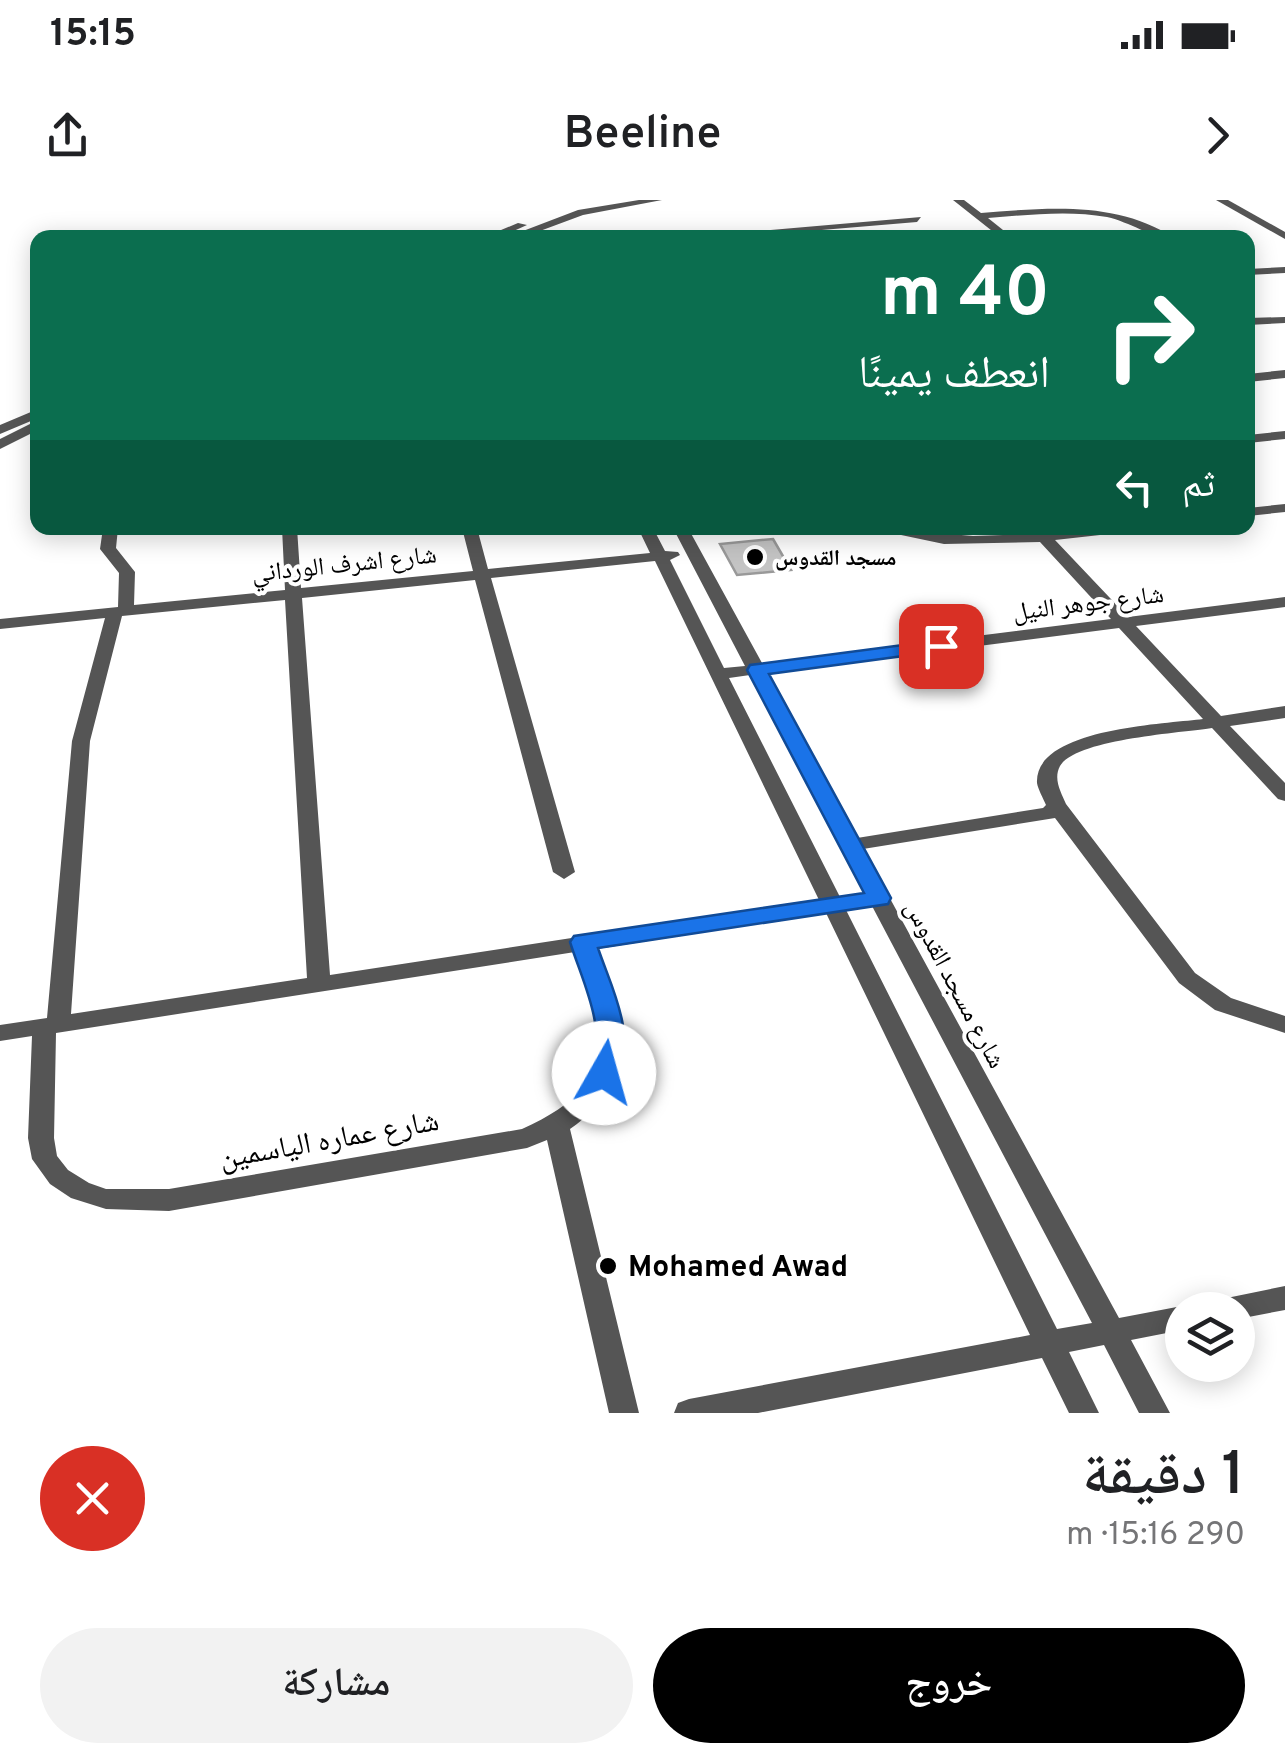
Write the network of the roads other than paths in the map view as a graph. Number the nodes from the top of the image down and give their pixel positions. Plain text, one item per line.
1 (616, 200) edge
2 (657, 200) edge
3 (958, 200) edge
4 (1221, 200) edge
5 (979, 216) junction
6 (917, 219) dead end
7 (508, 230) edge
8 (532, 230) edge
9 (782, 230) edge
10 (997, 230) edge
11 (1156, 230) edge
12 (1285, 236) edge
13 (1285, 270) edge
14 (1255, 272) edge
15 (1285, 320) edge
16 (1265, 321) junction
17 (1255, 322) edge
18 (1285, 334) edge
19 (1285, 374) edge
20 (1255, 377) edge
21 (30, 405) edge
22 (30, 416) edge
23 (0, 418) edge
24 (30, 428) edge
25 (0, 430) edge
26 (1285, 435) edge
27 (1255, 438) edge
28 (0, 445) edge
29 (1285, 508) edge
30 (1255, 511) edge
31 (109, 535) edge
32 (289, 535) edge
33 (472, 535) edge
34 (650, 535) edge
35 (684, 535) edge
36 (925, 535) edge
37 (1013, 535) edge
38 (1043, 535) edge
39 (694, 552) junction
40 (662, 556) junction
41 (484, 574) junction
42 (292, 594) junction
43 (1285, 602) edge
44 (120, 612) junction
45 (1124, 622) junction
46 (0, 624) edge
47 (757, 670) junction
48 (720, 674) junction
49 (1285, 712) edge
50 (1216, 721) junction
51 (1285, 794) edge
52 (1056, 806) junction
53 (851, 845) junction
54 (564, 872) dead end
55 (879, 898) junction
56 (834, 905) junction
57 (583, 942) junction
58 (320, 984) junction
59 (1285, 1025) edge
60 (50, 1026) junction
61 (0, 1033) edge
62 (557, 1128) junction
63 (1285, 1298) edge
64 (1255, 1304) edge
65 (1165, 1321) edge
66 (1111, 1332) junction
67 (1049, 1344) junction
68 (624, 1413) edge
69 (689, 1413) edge
70 (1084, 1413) edge
71 (1154, 1413) edge

1 - 7 street
2 - 8 street
3 - 5 street
4 - 12 street
5 - 10 street
5 - 11 street
6 - 9 street
13 - 14 street
15 - 16 street
16 - 17 street
16 - 18 street
19 - 20 street
21 - 23 street
22 - 25 street
24 - 28 street
26 - 27 street
29 - 30 street
31 - 44 street
32 - 42 street
33 - 41 street
34 - 40 street
35 - 39 street, شارع مسجد القدوس
36 - 37 street
38 - 45 street
39 - 40 street, شارع اشرف الورداني
39 - 47 street, شارع مسجد القدوس
40 - 41 street, شارع اشرف الورداني
40 - 48 street
41 - 42 street, شارع اشرف الورداني
41 - 54 street
42 - 44 street, شارع اشرف الورداني
42 - 58 street
43 - 45 street, شارع جوهر النيل
44 - 46 street, شارع اشرف الورداني
44 - 60 street
45 - 47 street, شارع جوهر النيل
45 - 50 street
47 - 48 street, شارع جوهر النيل
47 - 53 street, شارع مسجد القدوس
48 - 56 street
49 - 50 street
50 - 51 street
50 - 52 street
52 - 53 street
52 - 59 street
53 - 55 street, شارع مسجد القدوس
55 - 56 street
55 - 66 street, شارع مسجد القدوس
56 - 57 street
56 - 67 street
57 - 58 street
57 - 62 street, شارع عماره الياسمين
58 - 60 street
60 - 61 street
60 - 62 street, شارع عماره الياسمين
62 - 68 street
63 - 64 street
65 - 66 street
66 - 67 street
66 - 71 street, شارع مسجد القدوس
67 - 69 street
67 - 70 street

